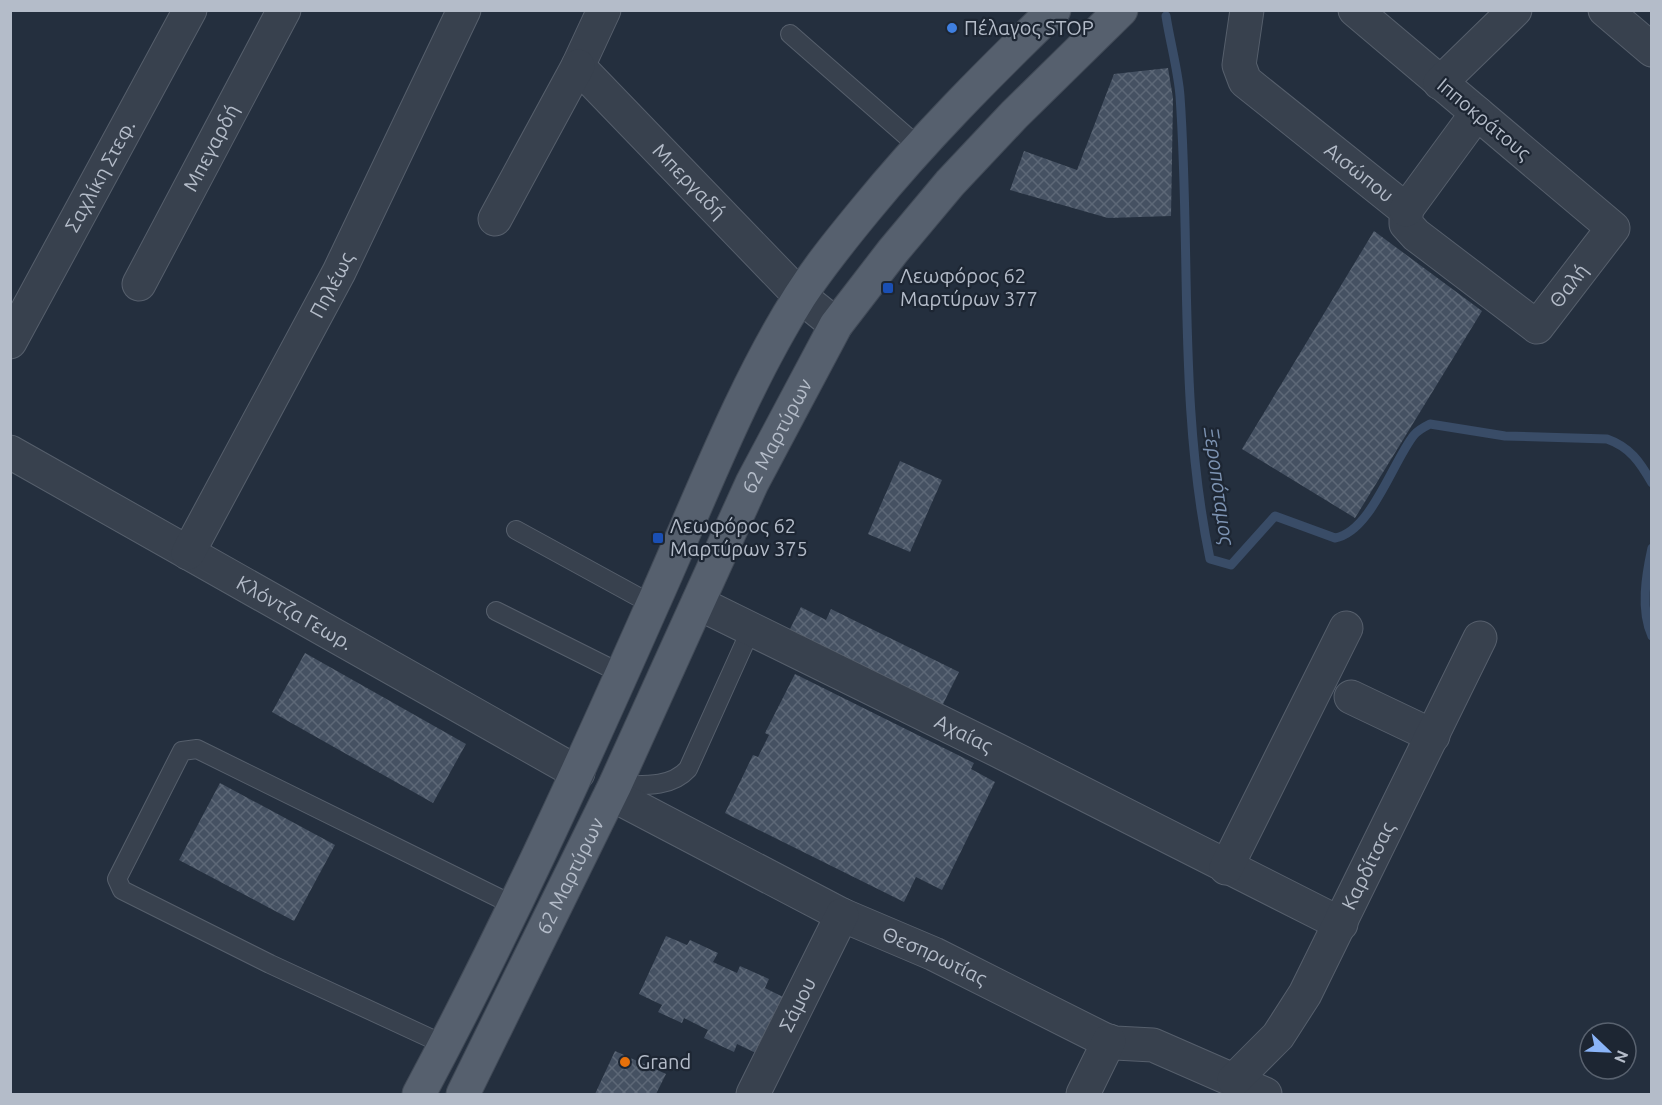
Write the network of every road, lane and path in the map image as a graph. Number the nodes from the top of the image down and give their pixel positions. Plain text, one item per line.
1 (190, 10) edge
2 (284, 10) edge
3 (464, 10) edge
4 (604, 10) edge
5 (1054, 10) edge
6 (1121, 10) edge
7 (1247, 10) edge
8 (1355, 10) edge
9 (1515, 10) edge
10 (1605, 10) edge
11 (790, 34) dead end
12 (1652, 50) edge
13 (578, 66) junction
14 (1440, 83) junction
15 (1477, 113) junction
16 (919, 147) junction
17 (1406, 210) junction
18 (495, 219) dead end
19 (1613, 228) joint
20 (139, 284) dead end
21 (800, 296) junction
22 (1521, 314) joint
23 (836, 326) junction
24 (10, 342) edge
25 (10, 452) edge
26 (516, 530) dead end
27 (188, 553) junction
28 (698, 603) junction
29 (653, 605) junction
30 (496, 611) dead end
31 (1346, 628) dead end
32 (751, 629) junction
33 (1480, 638) dead end
34 (622, 674) junction
35 (1352, 697) dead end
36 (1432, 736) junction
37 (578, 773) junction
38 (613, 790) junction
39 (1226, 868) junction
40 (513, 905) junction
41 (842, 915) junction
42 (1341, 924) junction
43 (1109, 1041) junction
44 (445, 1045) junction
45 (1234, 1080) junction
46 (419, 1095) edge
47 (463, 1095) edge
48 (753, 1095) edge
49 (1083, 1095) edge
50 (1265, 1095) edge

1 - 24 street, Σαχλίκη Στεφ.
2 - 20 street, Μπεγαρδή
3 - 27 street, Πηλέως
4 - 13 street
5 - 16 main road, 62 Μαρτύρων
6 - 23 main road, 62 Μαρτύρων
7 - 17 street, Αισώπου
8 - 14 street, Ιπποκράτους
9 - 14 street
10 - 12 street
11 - 16 lane
13 - 18 street
13 - 21 street, Μπεργαδή
14 - 15 street, Ιπποκράτους
15 - 17 street
15 - 19 street, Ιπποκράτους
16 - 21 main road, 62 Μαρτύρων
17 - 22 street, Αισώπου
19 - 22 street, Θαλή
21 - 23 street, Μπεργαδή
21 - 29 main road, 62 Μαρτύρων
23 - 28 main road, 62 Μαρτύρων
25 - 27 street, Κλόντζα Γεωρ.
26 - 29 lane
27 - 37 street, Κλόντζα Γεωρ.
28 - 32 street, Αχαίας
28 - 38 main road, 62 Μαρτύρων
29 - 34 main road, 62 Μαρτύρων
30 - 34 lane
31 - 39 street
32 - 38 lane
32 - 39 street, Αχαίας
33 - 36 street, Καρδίτσας
34 - 37 main road, 62 Μαρτύρων
35 - 36 street
36 - 42 street, Καρδίτσας
37 - 40 main road, 62 Μαρτύρων
38 - 41 street, Θεσπρωτίας
38 - 47 main road, 62 Μαρτύρων
39 - 42 street, Αχαίας
40 - 44 main road, 62 Μαρτύρων
40 - 44 lane
41 - 43 street, Θεσπρωτίας
41 - 48 street, Σάμου
42 - 45 street, Καρδίτσας
43 - 45 street, Θεσπρωτίας
43 - 49 street
44 - 46 main road, 62 Μαρτύρων
45 - 50 street, Θεσπρωτίας

